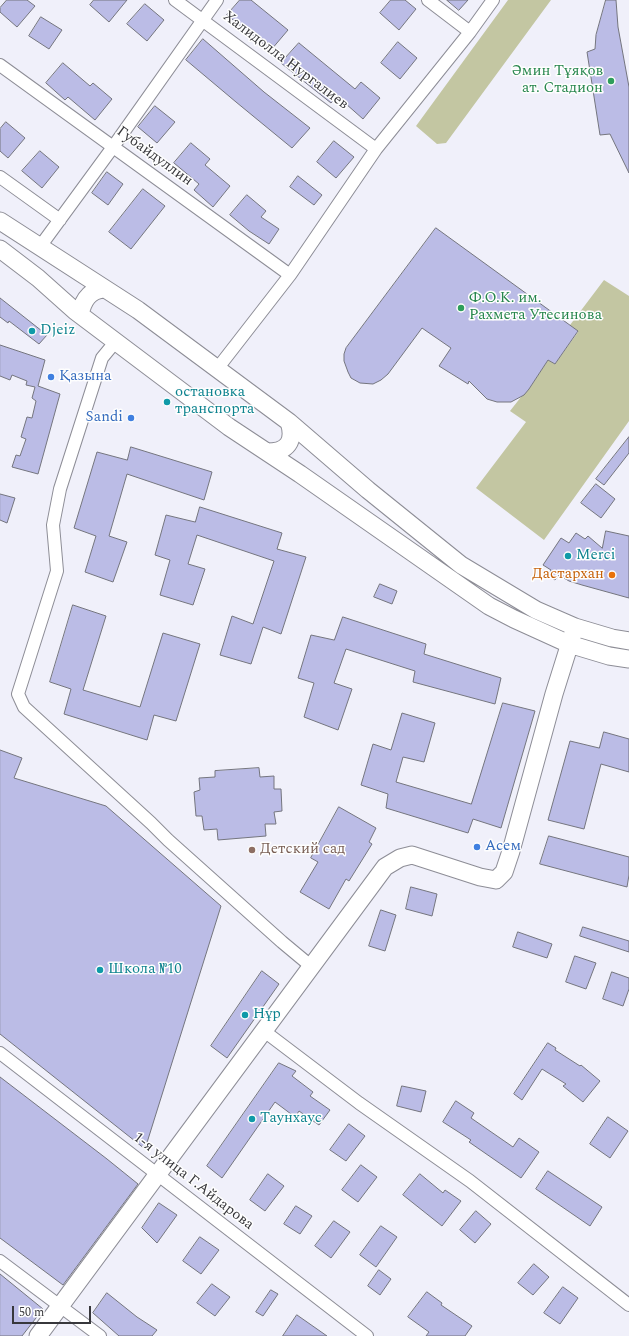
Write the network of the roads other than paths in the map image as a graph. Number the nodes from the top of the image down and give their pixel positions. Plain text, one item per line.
1 (175, 0) edge
2 (217, 0) edge
3 (428, 0) edge
4 (493, 0) edge
5 (203, 20) junction
6 (470, 32) junction
7 (0, 65) edge
8 (113, 147) junction
9 (376, 148) junction
10 (0, 177) edge
11 (60, 220) junction
12 (0, 221) edge
13 (40, 248) junction
14 (0, 249) edge
15 (290, 275) junction
16 (104, 289) junction
17 (80, 314) junction
18 (116, 341) junction
19 (217, 369) junction
20 (289, 422) junction
21 (267, 452) junction
22 (575, 626) junction
23 (629, 641) edge
24 (568, 644) junction
25 (629, 659) edge
26 (312, 967) junction
27 (264, 1031) junction
28 (0, 1054) edge
29 (157, 1175) junction
30 (0, 1261) edge
31 (629, 1305) edge
32 (60, 1306) junction
33 (38, 1336) edge
34 (100, 1336) edge
35 (367, 1336) edge

1 - 5 street, Халидолла Нургалиев
2 - 5 street
3 - 6 street
4 - 6 street
5 - 8 street
5 - 9 street, Халидолла Нургалиев
6 - 9 street
7 - 8 street, Губайдуллин
8 - 11 street
8 - 15 street, Губайдуллин
9 - 15 street
10 - 11 street
11 - 13 street
12 - 13 street
13 - 16 street
14 - 17 street
15 - 19 street
16 - 17 street
16 - 19 street
17 - 18 street
18 - 21 street
18 - 26 street
19 - 20 street
20 - 21 street
20 - 22 street
21 - 24 street
22 - 23 street
22 - 24 street
24 - 25 street
24 - 26 street
26 - 27 street
27 - 29 street
27 - 31 street
28 - 29 street, 1-я улица Г.Айдарова
29 - 32 street
29 - 35 street, 1-я улица Г.Айдарова
30 - 32 street
32 - 33 street
32 - 34 street

